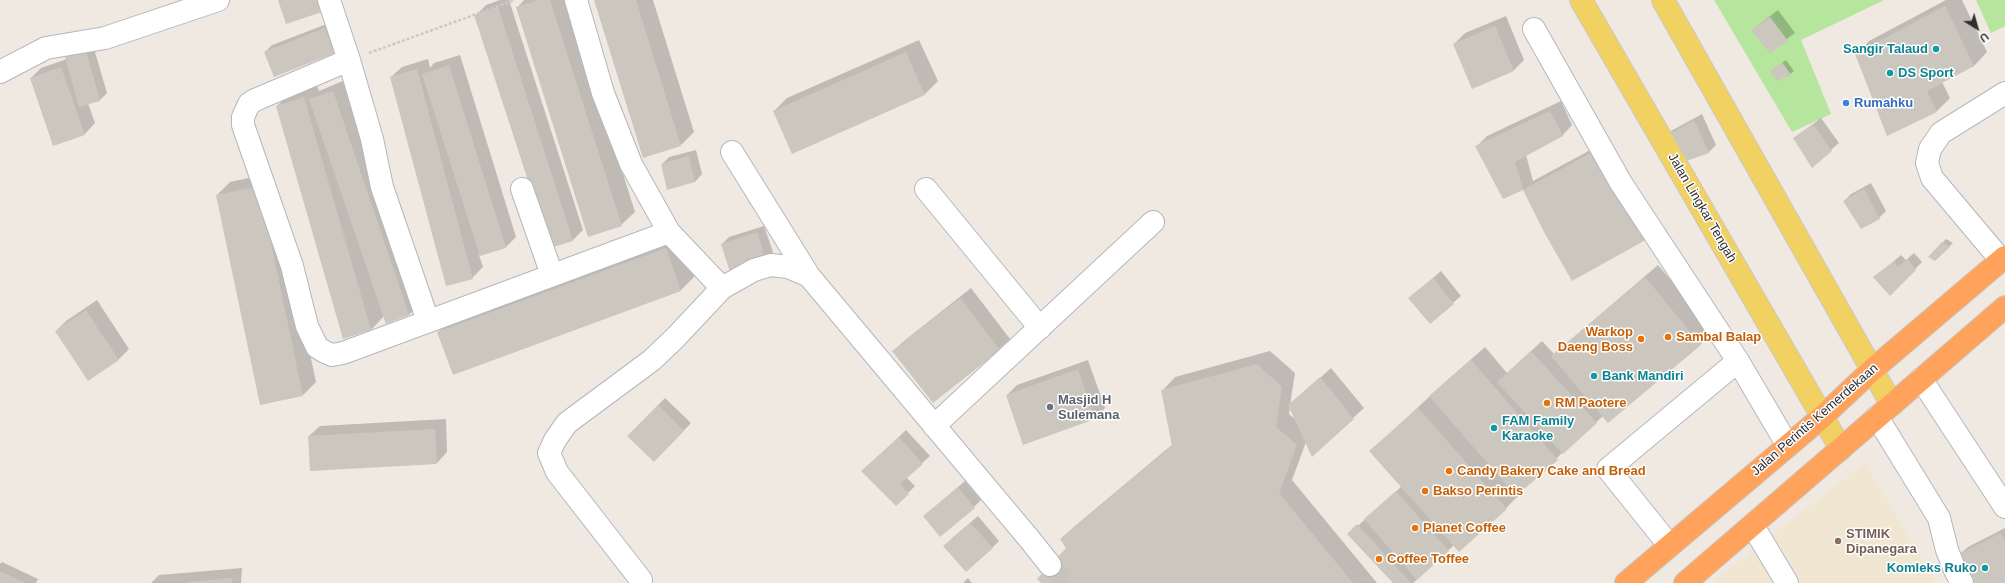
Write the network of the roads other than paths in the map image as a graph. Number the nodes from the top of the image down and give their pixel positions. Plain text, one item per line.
1 (218, 0) edge
2 (329, 0) edge
3 (576, 0) edge
4 (1581, 0) edge
5 (1663, 0) edge
6 (1534, 29) dead end
7 (349, 60) junction
8 (0, 72) edge
9 (2005, 93) edge
10 (732, 152) dead end
11 (522, 189) dead end
12 (926, 189) dead end
13 (1152, 222) dead end
14 (669, 232) junction
15 (2003, 259) edge
16 (552, 275) junction
17 (809, 276) junction
18 (722, 288) junction
19 (2005, 307) edge
20 (428, 321) junction
21 (1040, 328) junction
22 (1738, 361) junction
23 (1872, 370) junction
24 (1921, 379) junction
25 (1885, 411) junction
26 (1822, 417) junction
27 (934, 426) junction
28 (1788, 446) junction
29 (1841, 449) junction
30 (2005, 507) edge
31 (1752, 526) junction
32 (1669, 545) junction
33 (1050, 566) tunnel mouth
34 (641, 580) dead end
35 (1626, 583) edge
36 (1685, 583) edge
37 (1787, 583) edge
38 (1962, 583) edge

1 - 8 street
2 - 7 street
3 - 14 street
4 - 26 main road, Jalan Lingkar Tengah
5 - 23 main road
6 - 22 street
7 - 20 street
7 - 20 street
9 - 15 street
10 - 17 street
11 - 16 street
12 - 21 street
13 - 21 street
14 - 16 street
14 - 18 street
15 - 23 highway, Jalan Perintis Kemerdekaan
16 - 20 street
17 - 18 street
17 - 27 street
18 - 34 street
19 - 24 highway
21 - 27 street
22 - 28 street
22 - 32 street
23 - 25 main road
23 - 26 highway, Jalan Perintis Kemerdekaan
24 - 25 highway
24 - 30 street
25 - 29 highway
25 - 38 street
26 - 28 highway, Jalan Perintis Kemerdekaan
26 - 29 main road, Jalan Lingkar Tengah
27 - 33 street
28 - 32 highway, Jalan Perintis Kemerdekaan
29 - 31 highway
31 - 36 highway
31 - 37 street
32 - 35 highway, Jalan Perintis Kemerdekaan

